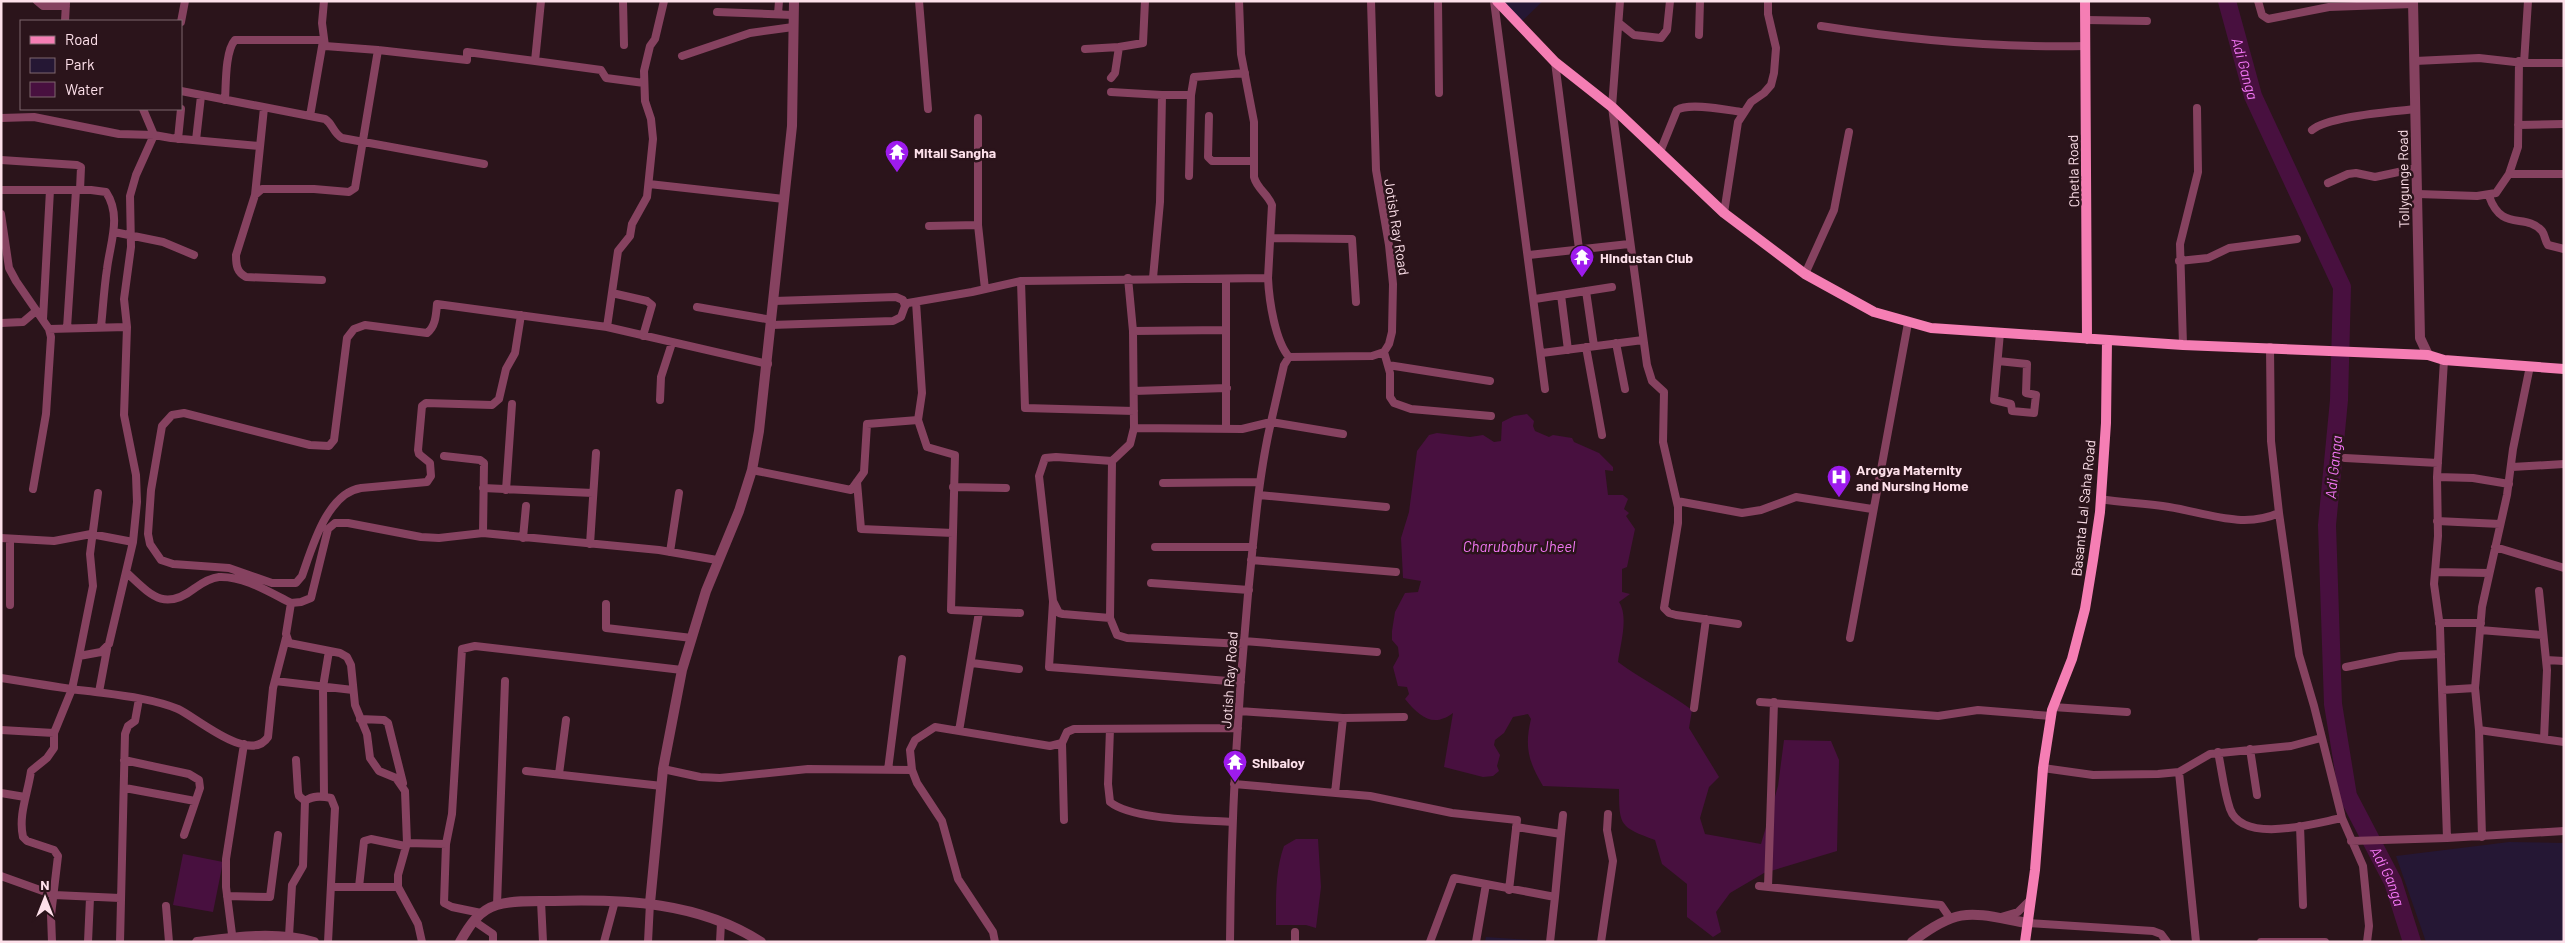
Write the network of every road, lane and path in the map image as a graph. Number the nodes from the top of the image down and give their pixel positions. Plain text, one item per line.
1 (38, 1) edge
2 (186, 1) edge
3 (324, 1) edge
4 (541, 1) edge
5 (623, 1) edge
6 (664, 1) edge
7 (779, 1) edge
8 (794, 1) edge
9 (920, 1) edge
10 (1145, 1) edge
11 (1239, 1) edge
12 (1371, 1) edge
13 (1438, 1) edge
14 (1495, 1) edge
15 (1620, 1) edge
16 (1670, 1) edge
17 (1700, 1) edge
18 (1768, 1) edge
19 (2085, 1) edge
20 (2258, 1) edge
21 (2528, 1) edge
22 (2413, 2) edge
23 (2358, 3) edge
24 (66, 4) edge
25 (2329, 4) edge
26 (717, 12) dead end
27 (778, 14) junction
28 (793, 16) junction
29 (65, 20) edge
30 (181, 20) edge
31 (2086, 20) junction
32 (2147, 21) dead end
33 (1620, 23) junction
34 (1820, 26) dead end
35 (793, 27) junction
36 (1699, 35) dead end
37 (323, 37) junction
38 (624, 45) dead end
39 (2086, 46) junction
40 (1119, 47) junction
41 (1085, 49) dead end
42 (378, 50) junction
43 (682, 56) dead end
44 (535, 61) junction
45 (2415, 61) junction
46 (1555, 62) junction
47 (2521, 62) junction
48 (2564, 63) edge
49 (1244, 73) junction
50 (1111, 78) dead end
51 (644, 83) junction
52 (182, 92) edge
53 (1111, 92) dead end
54 (1439, 93) dead end
55 (1162, 95) junction
56 (1190, 95) junction
57 (201, 96) junction
58 (225, 100) junction
59 (1612, 107) junction
60 (264, 108) junction
61 (2197, 108) dead end
62 (928, 109) dead end
63 (143, 110) edge
64 (181, 110) edge
65 (2416, 110) junction
66 (1742, 112) junction
67 (310, 116) junction
68 (1209, 116) dead end
69 (1, 118) edge
70 (978, 118) dead end
71 (2564, 124) edge
72 (2518, 125) junction
73 (2312, 130) dead end
74 (1849, 132) dead end
75 (154, 135) junction
76 (178, 139) junction
77 (196, 140) junction
78 (362, 142) junction
79 (259, 146) junction
80 (1660, 152) junction
81 (1, 160) edge
82 (1254, 162) junction
83 (484, 164) dead end
84 (2416, 168) junction
85 (2509, 174) junction
86 (2564, 174) edge
87 (1189, 176) dead end
88 (2328, 183) dead end
89 (649, 184) junction
90 (1, 190) edge
91 (50, 190) junction
92 (78, 190) junction
93 (2418, 194) junction
94 (255, 195) junction
95 (2489, 196) junction
96 (784, 199) junction
97 (1724, 213) junction
98 (1, 214) edge
99 (978, 225) junction
100 (929, 226) dead end
101 (114, 232) junction
102 (131, 237) junction
103 (1272, 238) junction
104 (2297, 238) dead end
105 (1629, 244) junction
106 (1579, 249) junction
107 (2564, 249) edge
108 (194, 255) dead end
109 (1529, 255) junction
110 (2179, 261) junction
111 (1805, 274) junction
112 (1128, 278) junction
113 (1153, 278) junction
114 (1268, 278) junction
115 (1226, 279) junction
116 (322, 280) dead end
117 (1021, 281) junction
118 (1612, 287) dead end
119 (985, 289) junction
120 (1586, 291) junction
121 (612, 293) junction
122 (1561, 295) junction
123 (1534, 298) junction
124 (774, 301) junction
125 (916, 302) junction
126 (1356, 302) dead end
127 (905, 306) junction
128 (697, 308) dead end
129 (36, 311) junction
130 (521, 315) junction
131 (43, 319) junction
132 (772, 322) junction
133 (1, 323) edge
134 (1908, 323) junction
135 (101, 327) junction
136 (127, 327) junction
137 (608, 327) junction
138 (67, 328) junction
139 (49, 329) junction
140 (1226, 330) junction
141 (1133, 331) junction
142 (2000, 333) junction
143 (643, 336) junction
144 (2087, 339) junction
145 (1643, 340) junction
146 (2107, 340) junction
147 (672, 342) junction
148 (1616, 343) junction
149 (2184, 345) junction
150 (1590, 347) junction
151 (2270, 347) junction
152 (1568, 350) junction
153 (1384, 352) junction
154 (1542, 353) junction
155 (2428, 355) junction
156 (1290, 357) junction
157 (2444, 360) junction
158 (1998, 361) junction
159 (768, 364) junction
160 (1388, 365) junction
161 (2530, 366) junction
162 (2564, 369) edge
163 (1490, 381) dead end
164 (1227, 388) junction
165 (1545, 388) dead end
166 (1625, 389) dead end
167 (1134, 391) junction
168 (660, 400) dead end
169 (512, 404) dead end
170 (1134, 410) junction
171 (1491, 416) dead end
172 (918, 420) junction
173 (1271, 422) junction
174 (1134, 428) junction
175 (1226, 428) junction
176 (1343, 434) dead end
177 (1602, 435) dead end
178 (596, 454) dead end
179 (444, 456) dead end
180 (2345, 458) dead end
181 (1112, 461) junction
182 (2438, 462) junction
183 (2564, 464) edge
184 (2512, 466) junction
185 (752, 470) junction
186 (2437, 477) junction
187 (857, 482) junction
188 (1260, 482) junction
189 (1163, 483) dead end
190 (2509, 484) junction
191 (954, 487) junction
192 (33, 488) dead end
193 (484, 488) junction
194 (1006, 488) dead end
195 (506, 490) junction
196 (98, 492) dead end
197 (680, 492) dead end
198 (593, 493) junction
199 (1259, 495) junction
200 (2100, 499) junction
201 (1677, 501) junction
202 (526, 506) dead end
203 (1386, 507) dead end
204 (1872, 509) junction
205 (2279, 513) junction
206 (2437, 521) junction
207 (2500, 524) junction
208 (483, 533) junction
209 (954, 533) junction
210 (92, 534) junction
211 (523, 538) junction
212 (6, 539) edge
213 (134, 542) junction
214 (590, 544) junction
215 (1155, 547) dead end
216 (1253, 547) junction
217 (2495, 547) junction
218 (670, 552) junction
219 (717, 560) junction
220 (1251, 560) junction
221 (2564, 568) edge
222 (1396, 572) dead end
223 (2435, 572) junction
224 (127, 573) junction
225 (2489, 573) junction
226 (1151, 583) dead end
227 (1249, 590) junction
228 (2539, 591) dead end
229 (1053, 601) junction
230 (292, 603) junction
231 (10, 604) dead end
232 (606, 604) dead end
233 (979, 612) junction
234 (1020, 612) dead end
235 (1110, 618) junction
236 (1706, 619) junction
237 (2439, 623) junction
238 (1738, 624) dead end
239 (2481, 626) junction
240 (2542, 635) junction
241 (286, 638) junction
242 (692, 638) junction
243 (1850, 638) dead end
244 (1244, 643) junction
245 (107, 649) junction
246 (329, 650) junction
247 (1377, 652) dead end
248 (2441, 654) junction
249 (79, 656) junction
250 (902, 659) dead end
251 (2546, 660) junction
252 (2564, 662) edge
253 (972, 663) junction
254 (2346, 667) dead end
255 (1019, 669) dead end
256 (682, 670) junction
257 (1, 678) edge
258 (275, 680) junction
259 (505, 681) dead end
260 (1241, 682) junction
261 (323, 687) junction
262 (2475, 688) junction
263 (72, 689) junction
264 (353, 690) junction
265 (2442, 690) junction
266 (99, 692) junction
267 (139, 699) junction
268 (1760, 702) dead end
269 (1774, 702) junction
270 (1694, 708) dead end
271 (2052, 711) junction
272 (1239, 712) junction
273 (2127, 712) dead end
274 (1404, 717) dead end
275 (1343, 718) junction
276 (360, 719) junction
277 (566, 720) dead end
278 (1238, 728) junction
279 (1, 730) edge
280 (1110, 730) junction
281 (2479, 730) junction
282 (959, 731) junction
283 (54, 733) junction
284 (2321, 738) junction
285 (2544, 739) junction
286 (2564, 742) edge
287 (1062, 743) junction
288 (244, 744) junction
289 (2250, 749) junction
290 (2218, 752) junction
291 (124, 760) junction
292 (296, 760) dead end
293 (2043, 768) junction
294 (663, 769) junction
295 (888, 770) junction
296 (912, 770) junction
297 (526, 771) dead end
298 (2179, 772) junction
299 (559, 774) junction
300 (1234, 784) junction
301 (403, 785) junction
302 (662, 786) junction
303 (124, 788) junction
304 (1335, 792) junction
305 (1, 794) edge
306 (2256, 795) dead end
307 (324, 796) junction
308 (25, 797) junction
309 (305, 801) junction
310 (195, 802) junction
311 (1608, 814) dead end
312 (1562, 816) dead end
313 (1064, 820) dead end
314 (2343, 821) junction
315 (1232, 822) junction
316 (2300, 826) junction
317 (1516, 827) junction
318 (2564, 831) edge
319 (1561, 834) junction
320 (184, 835) dead end
321 (278, 835) dead end
322 (2482, 836) junction
323 (2447, 838) junction
324 (2353, 840) junction
325 (446, 844) junction
326 (406, 845) junction
327 (1, 876) edge
328 (1486, 884) junction
329 (332, 886) junction
330 (1758, 886) dead end
331 (359, 887) junction
332 (398, 887) junction
333 (1768, 887) junction
334 (1509, 890) junction
335 (54, 895) junction
336 (227, 896) junction
337 (1555, 897) junction
338 (90, 898) junction
339 (120, 898) junction
340 (2030, 900) junction
341 (541, 901) junction
342 (615, 901) junction
343 (650, 903) junction
344 (497, 905) junction
345 (2303, 905) dead end
346 (166, 906) dead end
347 (481, 913) junction
348 (1996, 917) junction
349 (1950, 918) junction
350 (474, 921) junction
351 (721, 923) junction
352 (2027, 923) junction
353 (1295, 932) dead end
354 (289, 936) junction
355 (264, 938) edge
356 (1925, 938) edge
357 (232, 939) edge
358 (310, 941) edge
359 (52, 942) edge
360 (88, 942) edge
361 (120, 942) edge
362 (169, 942) edge
363 (196, 942) edge
364 (328, 942) edge
365 (422, 942) edge
366 (460, 942) edge
367 (493, 942) edge
368 (543, 942) edge
369 (604, 942) edge
370 (648, 942) edge
371 (720, 942) edge
372 (761, 942) edge
373 (996, 942) edge
374 (1230, 942) edge
375 (1295, 942) edge
376 (1430, 942) edge
377 (1476, 942) edge
378 (1550, 942) edge
379 (1601, 942) edge
380 (1912, 942) edge
381 (2025, 942) edge
382 (2167, 942) edge
383 (2196, 942) edge
384 (2261, 942) edge
385 (2325, 942) edge
386 (2367, 942) edge

1 - 24 street
2 - 30 street
3 - 37 street
4 - 44 street
5 - 38 street
6 - 51 street
7 - 27 street
8 - 28 street
9 - 62 street
10 - 40 street
11 - 49 street
12 - 153 street, Jotish Ray Road
13 - 54 street
14 - 46 main road
14 - 109 street
15 - 33 street
16 - 33 street
17 - 36 street
18 - 66 street
19 - 31 main road, Chetla Road
20 - 25 street
21 - 47 street
22 - 23 street
22 - 45 street, Tollygunge Road
23 - 25 street
24 - 29 street
26 - 27 street
27 - 28 street
28 - 35 street
31 - 32 street
31 - 39 main road, Chetla Road
33 - 59 street
34 - 39 street
35 - 43 street
35 - 96 street
37 - 42 street
37 - 58 street
37 - 67 street
39 - 144 main road, Chetla Road
40 - 41 street
40 - 50 street
42 - 44 street
42 - 78 street
44 - 51 street
45 - 47 street
45 - 65 street, Tollygunge Road
46 - 59 main road
46 - 106 street
47 - 48 street
47 - 72 street
49 - 56 street
49 - 82 street
51 - 89 street
52 - 57 street
53 - 55 street
55 - 56 street
55 - 113 street
56 - 87 street
57 - 58 street
57 - 77 street
58 - 60 street
59 - 80 main road
59 - 105 street
60 - 67 street
60 - 79 street
61 - 110 street
63 - 75 street
64 - 76 street
65 - 73 street
65 - 84 street, Tollygunge Road
66 - 80 street
66 - 97 street
67 - 78 street
68 - 82 street
69 - 75 street
70 - 99 street
71 - 72 street
72 - 85 street
74 - 111 street
75 - 76 street
75 - 102 street
76 - 77 street
77 - 79 street
78 - 83 street
78 - 94 street
79 - 94 street
80 - 97 main road
81 - 92 street
82 - 103 street
84 - 88 street
84 - 93 street, Tollygunge Road
85 - 86 street
85 - 95 street
89 - 96 street
89 - 121 street
90 - 91 street
91 - 92 street
91 - 131 street
92 - 101 street
92 - 138 street
93 - 95 street
93 - 155 street, Tollygunge Road
94 - 116 street
95 - 107 street
96 - 124 street
97 - 111 main road
98 - 129 street
99 - 100 street
99 - 119 street
101 - 102 street
101 - 135 street
102 - 108 street
102 - 136 street
103 - 114 street
103 - 126 street
104 - 110 street
105 - 106 street
105 - 145 street
106 - 109 street
109 - 123 street
110 - 149 street
111 - 134 main road
112 - 113 street
112 - 117 street
112 - 141 street
113 - 115 street
114 - 115 street
114 - 156 street
115 - 140 street
117 - 119 street
117 - 170 street
118 - 120 street
119 - 125 street
120 - 122 street
120 - 150 street
121 - 137 street
121 - 143 street
122 - 123 street
122 - 152 street
123 - 154 street
124 - 127 street
124 - 132 street
125 - 127 street
125 - 172 street
127 - 132 street
128 - 132 street
129 - 131 street
129 - 133 street
130 - 130 street
130 - 137 street
131 - 139 street
132 - 159 street
134 - 142 main road
134 - 204 street
135 - 136 street
135 - 138 street
136 - 213 street
137 - 143 street
138 - 139 street
139 - 192 street
140 - 141 street
140 - 164 street
141 - 167 street
142 - 144 main road
142 - 158 street
143 - 147 street
144 - 146 main road
145 - 148 street
145 - 201 street
146 - 149 main road
146 - 200 main road, Basanta Lal Saha Road
147 - 159 street
147 - 168 street
148 - 150 street
148 - 166 street
149 - 151 main road
150 - 152 street
150 - 177 street
151 - 155 main road
151 - 205 street
152 - 154 street
153 - 156 street
153 - 160 street
154 - 165 street
155 - 157 main road
156 - 173 street, Jotish Ray Road
157 - 161 main road
157 - 182 street
158 - 158 street
159 - 185 street
160 - 163 street
160 - 171 street
161 - 162 main road
161 - 184 street
164 - 167 street
164 - 175 street
167 - 170 street
169 - 195 street
170 - 174 street
172 - 187 street
172 - 191 street
173 - 175 street
173 - 176 street
173 - 188 street, Jotish Ray Road
174 - 175 street
174 - 181 street
178 - 198 street
179 - 193 street
180 - 182 street
181 - 229 street
181 - 235 street
182 - 186 street
183 - 184 street
184 - 190 street
185 - 187 street
185 - 219 street
186 - 190 street
186 - 206 street
187 - 209 street
188 - 189 street
188 - 199 street, Jotish Ray Road
190 - 207 street
191 - 194 street
191 - 209 street
193 - 195 street
193 - 208 street
195 - 198 street
196 - 210 street
197 - 218 street
198 - 214 street
199 - 203 street
199 - 216 street, Jotish Ray Road
200 - 205 street
200 - 271 main road, Basanta Lal Saha Road
201 - 204 street
201 - 236 street
202 - 211 street
204 - 243 street
205 - 284 street
206 - 207 street
206 - 223 street
207 - 217 street
208 - 211 street
208 - 230 street
209 - 233 street
210 - 212 street
210 - 213 street
210 - 249 street
211 - 214 street
212 - 231 street
213 - 224 street
214 - 218 street
215 - 216 street
216 - 220 street, Jotish Ray Road
217 - 221 street
217 - 225 street
218 - 219 street
219 - 242 street
220 - 222 street
220 - 227 street, Jotish Ray Road
223 - 225 street
223 - 237 street
224 - 230 street
224 - 245 street
225 - 239 street
226 - 227 street
227 - 244 street, Jotish Ray Road
228 - 240 street
229 - 235 street
229 - 260 street
230 - 241 street
232 - 242 street
233 - 234 street
233 - 253 street
235 - 244 street
236 - 238 street
236 - 270 street
237 - 239 street
237 - 248 street
239 - 240 street
239 - 262 street
240 - 251 street
241 - 246 street
241 - 258 street
242 - 256 street
244 - 247 street
244 - 260 street, Jotish Ray Road
245 - 249 street
245 - 266 street
246 - 261 street
246 - 264 street
248 - 254 street
248 - 265 street
249 - 263 street
250 - 295 street
251 - 252 street
251 - 285 street
253 - 255 street
253 - 282 street
256 - 294 street
256 - 325 street
257 - 263 street
258 - 261 street
258 - 288 street
259 - 344 street
260 - 272 street, Jotish Ray Road
261 - 264 street
261 - 307 street
262 - 265 street
262 - 281 street
263 - 266 street
263 - 283 street
264 - 276 street
265 - 323 street
266 - 267 street
267 - 288 street
267 - 291 street
268 - 269 street
269 - 271 street
269 - 333 street
271 - 273 street
271 - 293 main road, Basanta Lal Saha Road
272 - 275 street
272 - 278 street, Jotish Ray Road
274 - 275 street
275 - 304 street
276 - 301 street
276 - 301 street
277 - 299 street
278 - 280 street
278 - 300 street, Jotish Ray Road
279 - 283 street
280 - 287 street
280 - 315 street
281 - 285 street
281 - 322 street
282 - 287 street
282 - 296 street
283 - 308 street
284 - 289 street
284 - 314 street
285 - 286 street
287 - 313 street
288 - 336 street
289 - 290 street
289 - 306 street
290 - 298 street
290 - 316 street
291 - 303 street
291 - 310 street
292 - 309 street
293 - 298 street
293 - 340 main road, Basanta Lal Saha Road
294 - 295 street
294 - 302 street
295 - 296 street
296 - 373 street
297 - 299 street
298 - 383 street
299 - 302 street
300 - 304 street
300 - 315 street, Jotish Ray Road
301 - 326 street
302 - 343 street
303 - 310 street
303 - 339 street
304 - 317 street
305 - 308 street
307 - 309 street
307 - 329 street
308 - 335 street
309 - 354 street
310 - 320 street
311 - 379 street
312 - 319 street
314 - 316 street
314 - 324 street
315 - 374 street, Jotish Ray Road
316 - 345 street
317 - 319 street
317 - 334 street
318 - 322 street
319 - 337 street
321 - 336 street
322 - 323 street
323 - 324 street
324 - 386 street
325 - 326 street
325 - 347 street
326 - 331 street
326 - 332 street
327 - 335 street
328 - 334 street
328 - 376 street
328 - 377 street
329 - 331 street
329 - 364 street
330 - 333 street
331 - 332 street
332 - 365 street
333 - 349 street
334 - 337 street
335 - 338 street
335 - 359 street
336 - 357 street
337 - 378 street
338 - 339 street
338 - 360 street
339 - 361 street
340 - 348 street
340 - 352 main road, Basanta Lal Saha Road
341 - 342 street
341 - 344 street
341 - 368 street
342 - 343 street
342 - 369 street
343 - 351 street
343 - 370 street
344 - 347 street
346 - 362 street
347 - 350 street
348 - 349 street
348 - 352 street
349 - 356 street
350 - 366 street
350 - 367 street
351 - 371 street
351 - 372 street
352 - 381 main road, Basanta Lal Saha Road
352 - 382 street
353 - 375 street
354 - 355 street
354 - 358 street
355 - 357 street
356 - 380 street
357 - 363 street
384 - 385 street

